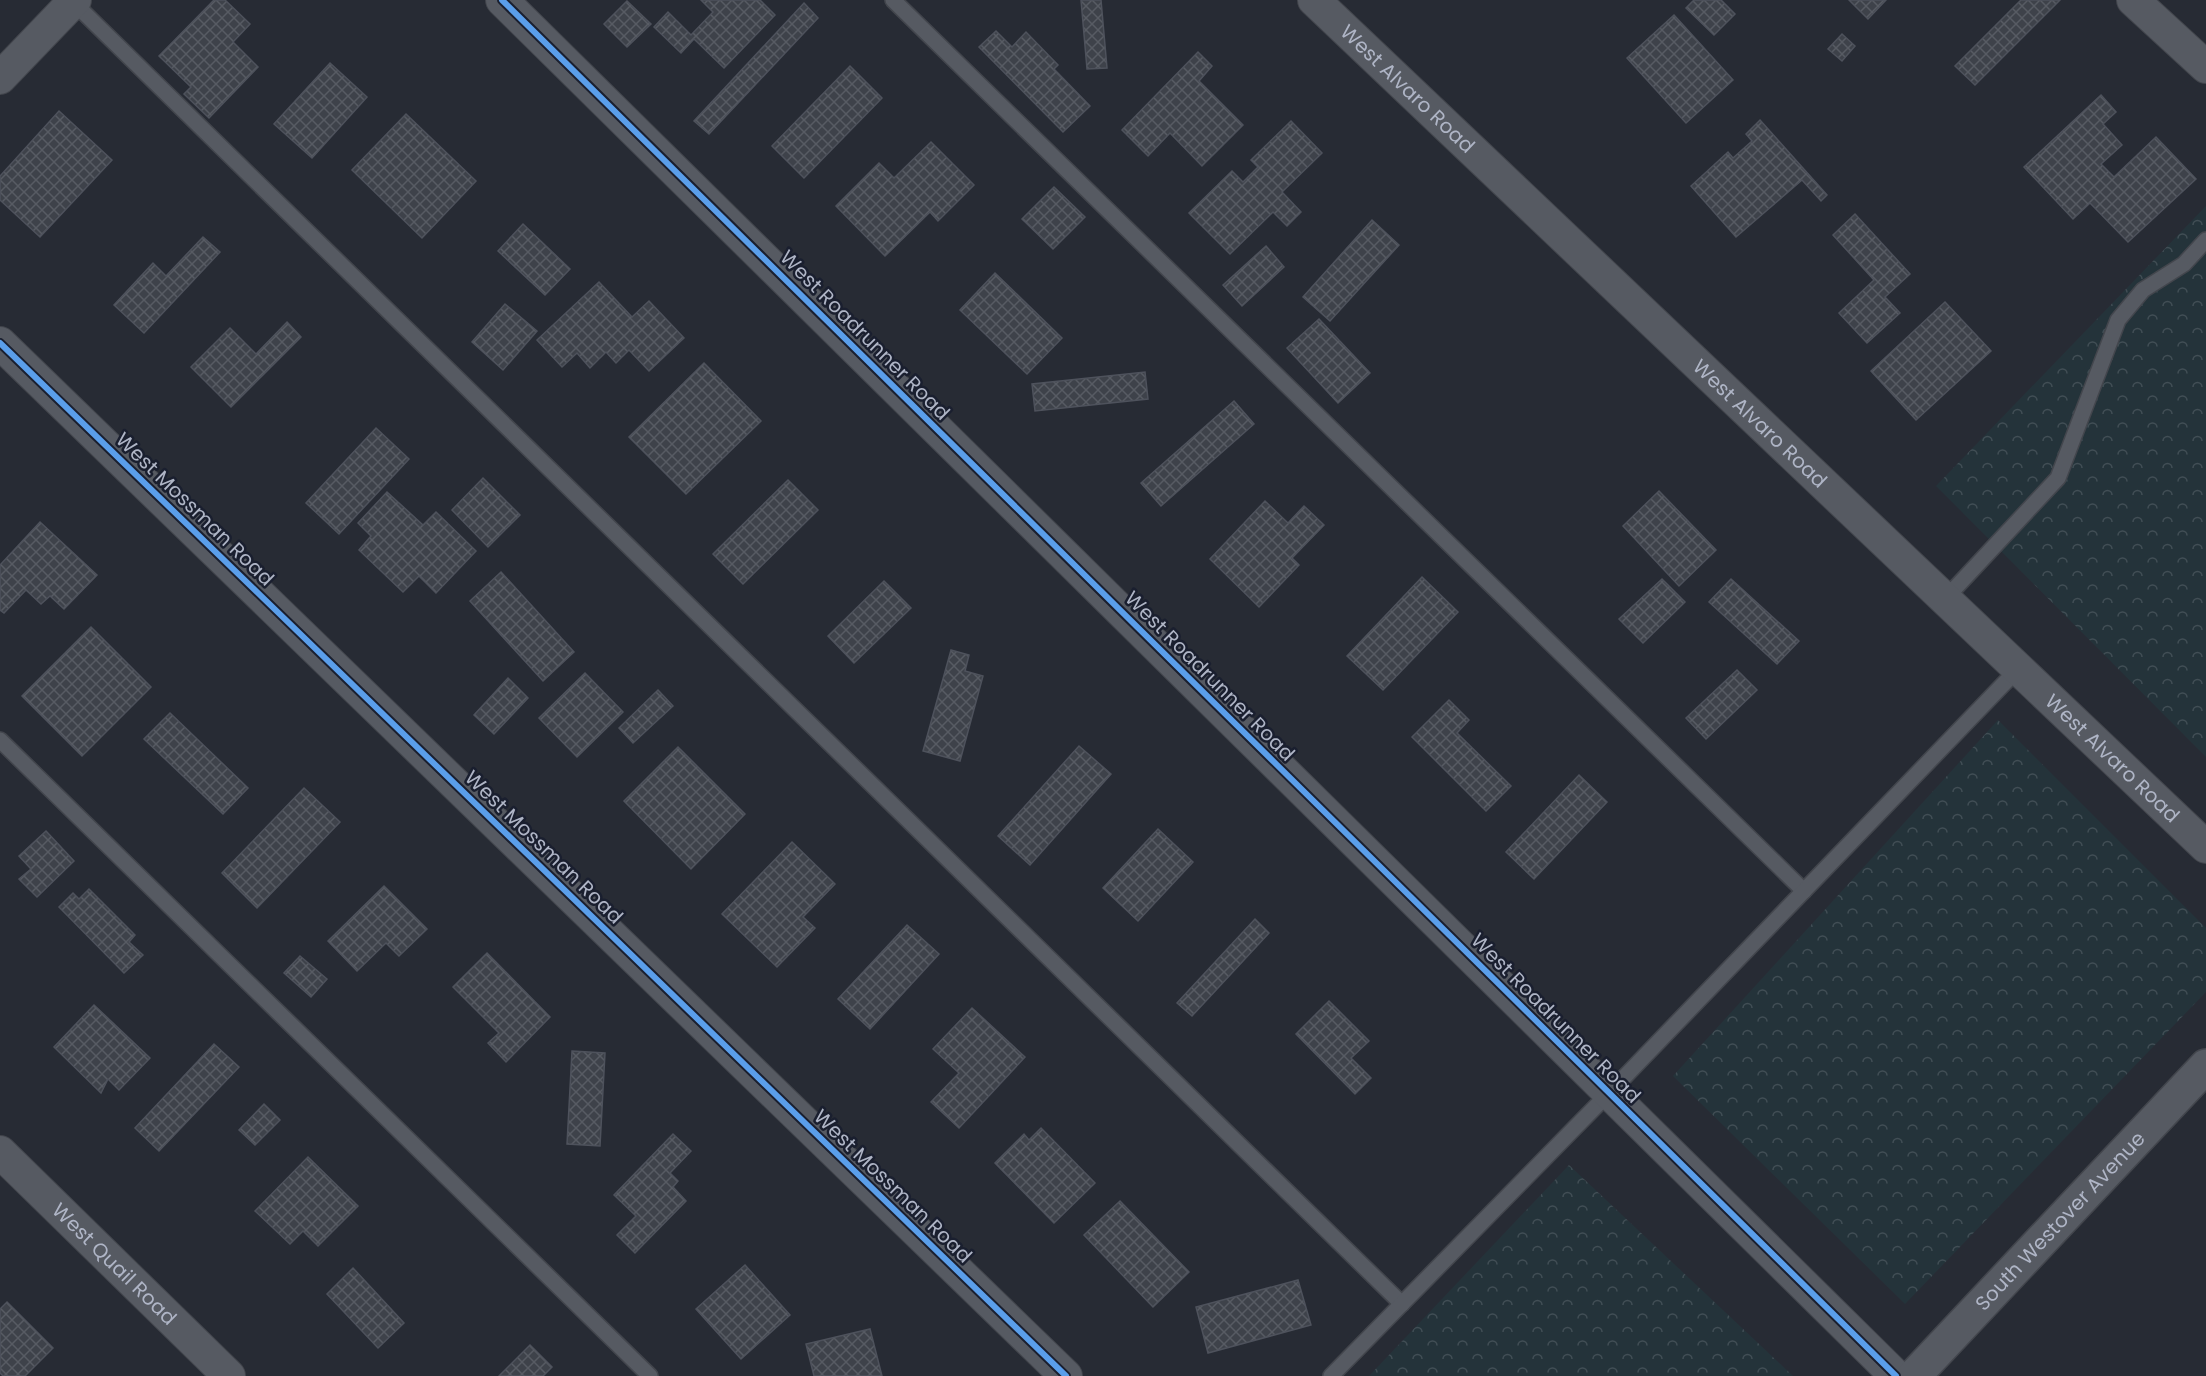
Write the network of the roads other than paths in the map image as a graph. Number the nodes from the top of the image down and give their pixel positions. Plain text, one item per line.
1 (502, 0) edge
2 (893, 0) edge
3 (1314, 0) edge
4 (2133, 0) edge
5 (73, 1) edge
6 (2206, 67) edge
7 (0, 78) edge
8 (2206, 240) edge
9 (0, 343) edge
10 (1944, 599) junction
11 (2018, 669) junction
12 (0, 740) edge
13 (2206, 847) edge
14 (1804, 891) junction
15 (2206, 1066) edge
16 (1609, 1093) junction
17 (0, 1152) edge
18 (1402, 1304) junction
19 (230, 1376) edge
20 (650, 1376) edge
21 (1066, 1376) edge
22 (1331, 1376) edge
23 (1896, 1376) edge
24 (1914, 1376) edge

1 - 16 street, West Roadrunner Road
2 - 14 lane
3 - 10 street, West Alvaro Road
4 - 6 street
5 - 7 street
5 - 18 lane
8 - 10 lane
9 - 21 street, West Mossman Road
10 - 11 street, West Alvaro Road
11 - 13 street, West Alvaro Road
11 - 14 lane
12 - 20 lane
14 - 16 lane
15 - 24 street, South Westover Avenue
16 - 18 lane
16 - 23 street, West Roadrunner Road
17 - 19 street, West Quail Road
18 - 22 lane

